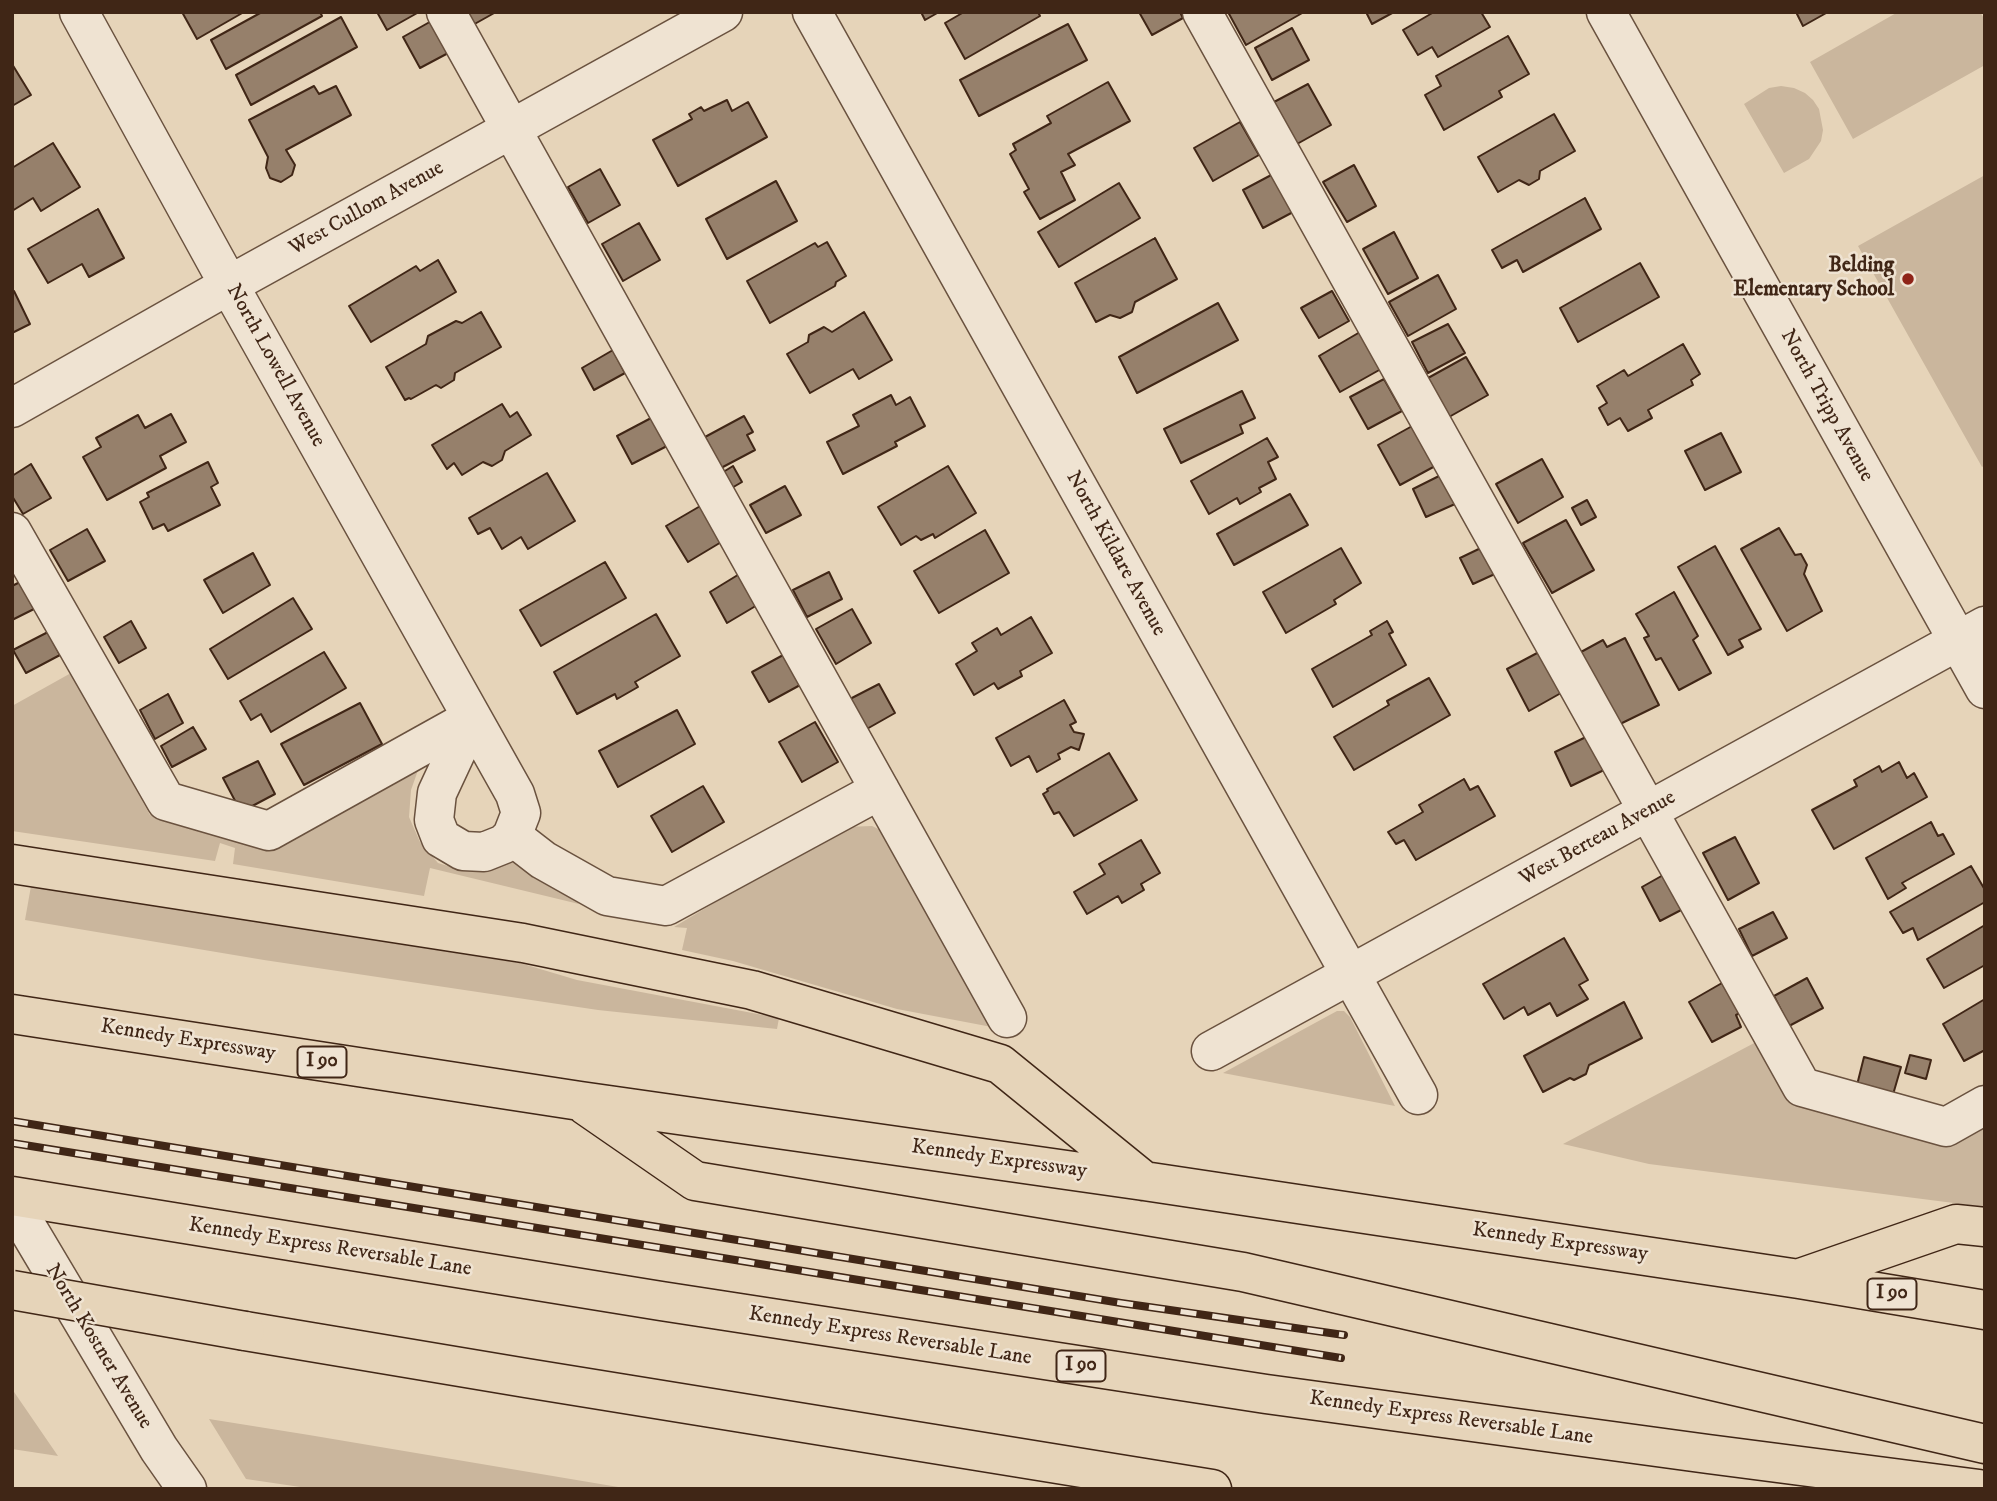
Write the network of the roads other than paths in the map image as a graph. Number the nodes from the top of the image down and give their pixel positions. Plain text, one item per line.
1 (79, 12) edge
2 (446, 12) edge
3 (723, 12) edge
4 (812, 12) edge
5 (1202, 12) edge
6 (1606, 12) edge
7 (511, 129) junction
8 (229, 285) junction
9 (12, 408) edge
10 (12, 532) edge
11 (1971, 633) edge
12 (1985, 689) edge
13 (472, 718) junction
14 (880, 790) junction
15 (1648, 811) junction
16 (512, 836) junction
17 (12, 864) edge
18 (1350, 975) junction
19 (12, 1014) edge
20 (1007, 1018) dead end
21 (1210, 1051) dead end
22 (1418, 1096) dead end
23 (580, 1101) junction
24 (1985, 1105) edge
25 (1144, 1181) junction
26 (12, 1196) edge
27 (12, 1202) edge
28 (1985, 1227) edge
29 (1799, 1279) junction
30 (12, 1290) edge
31 (1985, 1310) edge
32 (1985, 1444) edge
33 (187, 1489) edge
34 (1212, 1489) edge
35 (1979, 1489) edge

1 - 8 street, North Lowell Avenue
2 - 7 street
3 - 7 street, West Cullom Avenue
4 - 18 street, North Kildare Avenue
5 - 15 street
6 - 11 street, North Tripp Avenue
7 - 8 street, West Cullom Avenue
7 - 14 street
8 - 9 street, West Cullom Avenue
8 - 13 street, North Lowell Avenue
10 - 13 street
11 - 12 street, North Tripp Avenue
11 - 15 street, West Berteau Avenue
13 - 16 street, North Lowell Avenue
13 - 16 street
14 - 16 street
14 - 20 street
15 - 18 street, West Berteau Avenue
15 - 24 street
17 - 25 highway
18 - 21 street, West Berteau Avenue
18 - 22 street, North Kildare Avenue
19 - 23 highway, Kennedy Expressway / I 90
23 - 25 highway, Kennedy Expressway / I 90
23 - 32 highway, I 90
25 - 29 highway, Kennedy Expressway / I 90
26 - 35 highway, Kennedy Express Reversable Lane / I 90
27 - 33 street, North Kostner Avenue
28 - 29 highway
29 - 31 highway, Kennedy Expressway / I 90
30 - 34 highway, bridge

